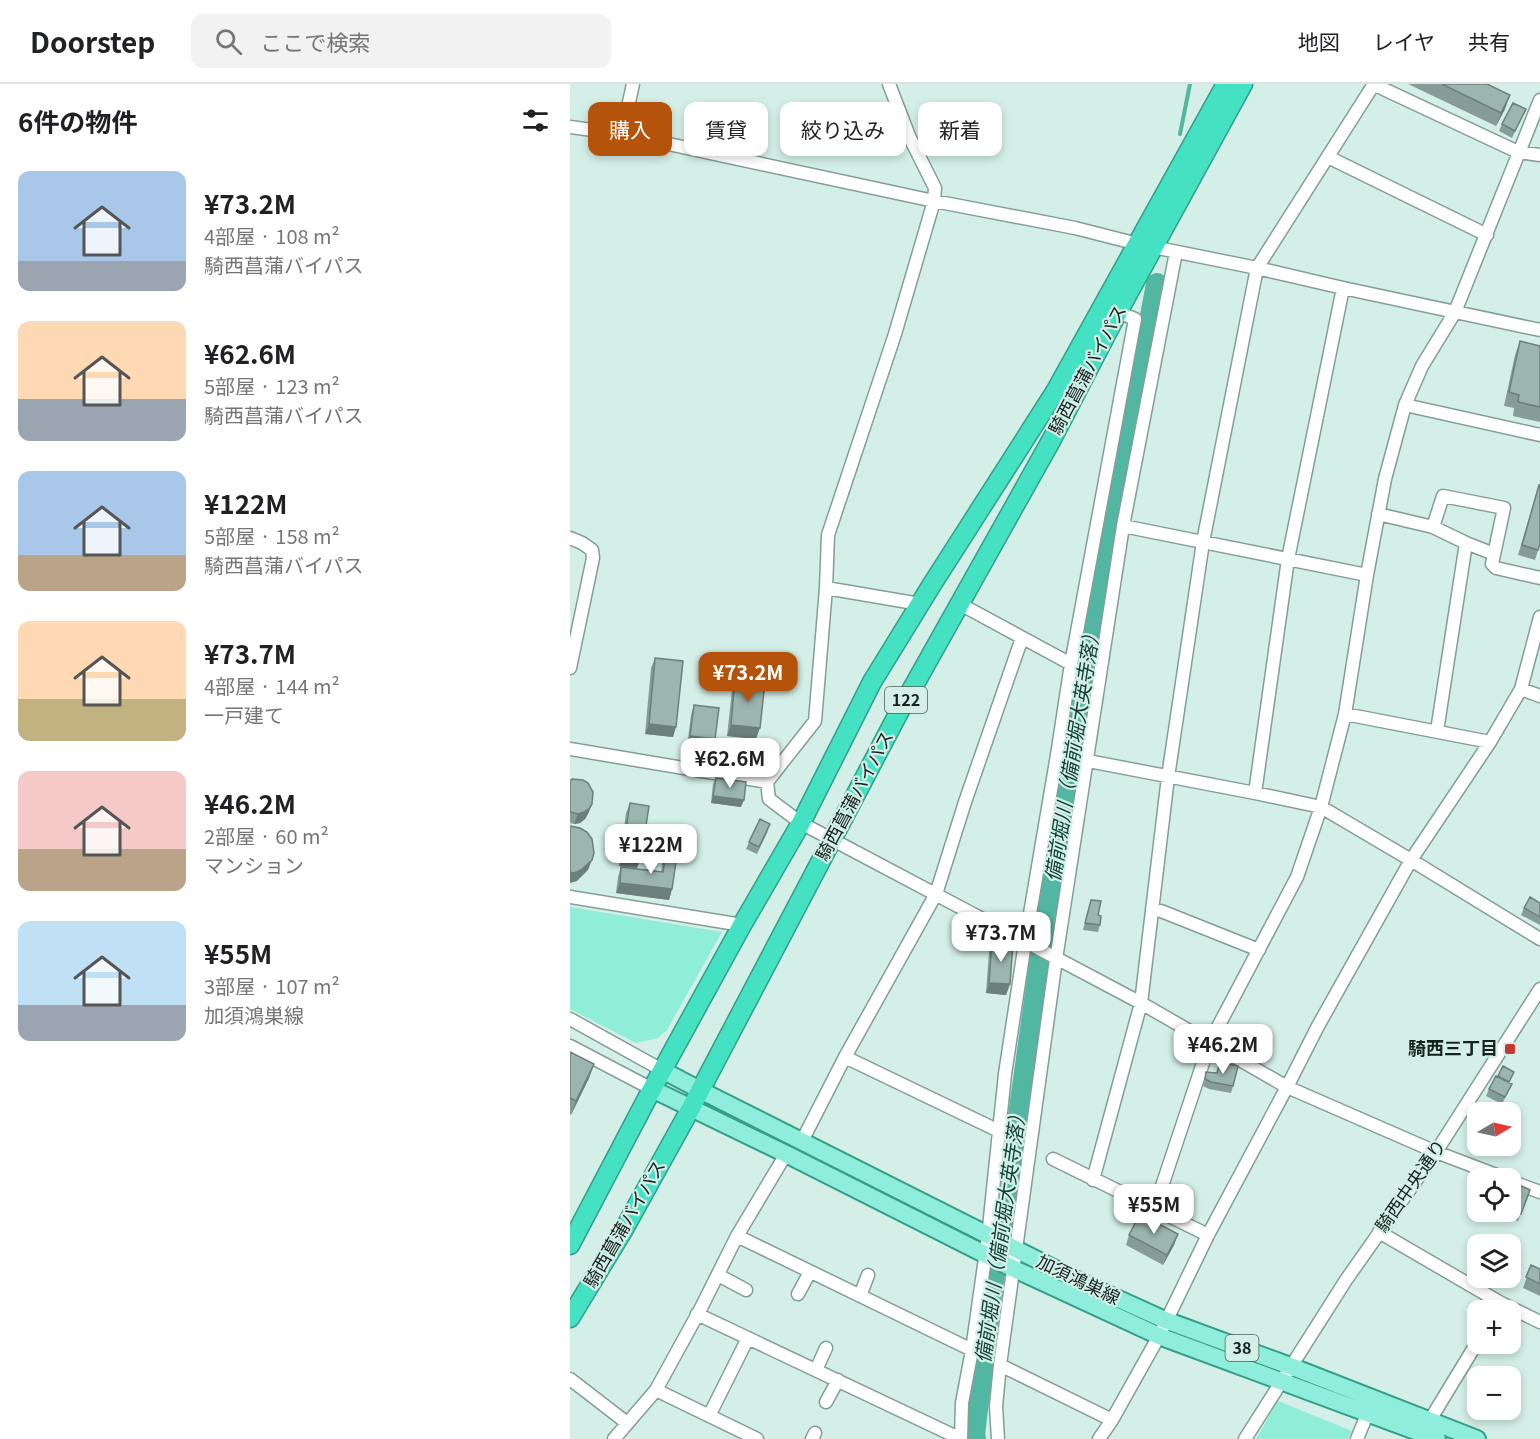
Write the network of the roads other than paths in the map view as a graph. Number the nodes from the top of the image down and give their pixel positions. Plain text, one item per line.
1 (633, 84) edge
2 (890, 84) edge
3 (1226, 84) edge
4 (1243, 84) edge
5 (1374, 84) edge
6 (1540, 100) edge
7 (629, 102) edge
8 (570, 127) edge
9 (588, 129) edge
10 (672, 145) edge
11 (1518, 152) junction
12 (1540, 155) edge
13 (1328, 157) junction
14 (933, 201) junction
15 (1487, 235) junction
16 (1146, 245) junction
17 (1176, 252) junction
18 (1257, 268) junction
19 (1343, 288) junction
20 (1118, 312) junction
21 (1455, 312) junction
22 (1540, 330) edge
23 (1405, 405) junction
24 (1540, 435) edge
25 (1378, 514) junction
26 (1124, 526) junction
27 (1433, 527) junction
28 (570, 538) edge
29 (1203, 542) junction
30 (1466, 543) junction
31 (1494, 554) junction
32 (1288, 559) junction
33 (1367, 575) junction
34 (1540, 578) edge
35 (826, 588) junction
36 (920, 604) junction
37 (960, 604) junction
38 (1540, 617) edge
39 (1022, 638) junction
40 (1071, 664) junction
41 (570, 668) edge
42 (1521, 689) junction
43 (1540, 696) edge
44 (1345, 714) junction
45 (1437, 731) junction
46 (1490, 742) junction
47 (570, 749) edge
48 (1059, 756) junction
49 (1084, 760) junction
50 (1168, 777) junction
51 (767, 782) junction
52 (1255, 793) junction
53 (1321, 807) junction
54 (801, 823) junction
55 (832, 839) junction
56 (1411, 860) junction
57 (936, 894) junction
58 (570, 897) edge
59 (1152, 909) junction
60 (742, 925) junction
61 (1540, 939) edge
62 (1025, 943) junction
63 (1258, 950) junction
64 (1053, 957) junction
65 (1540, 989) edge
66 (1141, 1003) junction
67 (570, 1020) edge
68 (1210, 1042) junction
69 (570, 1046) edge
70 (845, 1057) junction
71 (662, 1070) junction
72 (1287, 1086) junction
73 (652, 1089) junction
74 (700, 1090) junction
75 (690, 1108) junction
76 (999, 1131) junction
77 (802, 1141) junction
78 (1436, 1152) junction
79 (786, 1154) junction
80 (1053, 1159) dead end
81 (1478, 1168) edge
82 (1093, 1180) junction
83 (1521, 1185) edge
84 (1540, 1192) edge
85 (1154, 1210) junction
86 (1379, 1232) junction
87 (1208, 1235) junction
88 (737, 1236) junction
89 (570, 1245) edge
90 (987, 1245) junction
91 (1014, 1249) junction
92 (1011, 1267) junction
93 (810, 1272) junction
94 (717, 1275) junction
95 (868, 1275) dead end
96 (746, 1290) dead end
97 (798, 1294) dead end
98 (860, 1296) junction
99 (1487, 1300) edge
100 (697, 1314) junction
101 (1521, 1315) edge
102 (570, 1318) edge
103 (1166, 1320) junction
104 (1540, 1322) edge
105 (1159, 1336) junction
106 (748, 1338) junction
107 (826, 1348) dead end
108 (972, 1350) junction
109 (1470, 1354) edge
110 (1000, 1365) junction
111 (1290, 1366) junction
112 (816, 1371) junction
113 (570, 1379) edge
114 (838, 1380) junction
115 (1281, 1381) junction
116 (656, 1390) junction
117 (826, 1402) dead end
118 (1368, 1412) junction
119 (709, 1416) junction
120 (1112, 1420) junction
121 (1430, 1420) junction
122 (627, 1424) junction
123 (614, 1439) edge
124 (756, 1439) edge
125 (961, 1439) edge
126 (998, 1439) edge
127 (1099, 1439) edge
128 (1245, 1439) edge
129 (1357, 1439) edge
130 (1437, 1439) edge
131 (1477, 1439) edge

1 - 7 street
2 - 14 street
3 - 16 highway, 騎西菖蒲バイパス / 122
4 - 16 highway, 騎西菖蒲バイパス / 122
5 - 11 street
5 - 13 street
6 - 11 street
8 - 9 street
10 - 14 street
11 - 12 street
11 - 15 street
13 - 15 street
13 - 18 street
14 - 16 street
14 - 35 street
15 - 21 street
16 - 17 street
16 - 20 highway, 騎西菖蒲バイパス / 122
16 - 36 highway, 騎西菖蒲バイパス / 122
17 - 18 street
17 - 26 street
18 - 19 street
18 - 29 street
19 - 21 street
19 - 32 street
20 - 37 highway, 騎西菖蒲バイパス / 122
20 - 40 street
21 - 22 street
21 - 23 street
23 - 24 street
23 - 25 street
25 - 27 street
25 - 33 street
26 - 29 street
26 - 49 street
27 - 30 street
27 - 31 street
28 - 41 street
29 - 32 street
29 - 50 street
30 - 31 street
30 - 45 street
31 - 34 street
32 - 33 street
32 - 52 street
33 - 44 street
35 - 36 street
35 - 51 street
36 - 54 highway, 騎西菖蒲バイパス / 122
37 - 39 street
37 - 55 highway, 騎西菖蒲バイパス / 122
38 - 42 street
39 - 40 street
39 - 57 street
40 - 48 street
42 - 43 street
42 - 46 street
44 - 45 street
44 - 53 street
45 - 46 street
46 - 56 street
47 - 51 street
48 - 49 street
48 - 62 street
49 - 50 street
49 - 64 street
50 - 52 street
50 - 59 street
51 - 54 street
52 - 53 street
53 - 56 street
53 - 63 street
54 - 55 street
54 - 60 highway, 騎西菖蒲バイパス / 122
55 - 57 street
55 - 74 highway, 騎西菖蒲バイパス / 122
56 - 61 street
56 - 72 street
57 - 62 street
57 - 70 street
58 - 60 street
59 - 63 street
59 - 66 street
60 - 71 highway, 騎西菖蒲バイパス / 122
62 - 64 street
62 - 76 street
63 - 68 street
64 - 66 street
64 - 91 street
65 - 78 street, 騎西中央通り
66 - 68 street
66 - 82 street
67 - 71 street
68 - 72 street
68 - 85 street
69 - 73 street
70 - 76 street
70 - 77 street
71 - 73 highway, 騎西菖蒲バイパス / 122
71 - 74 main road, 加須鴻巣線 / 38
72 - 78 street
72 - 87 street
73 - 75 main road, 加須鴻巣線 / 38
73 - 89 highway, 騎西菖蒲バイパス / 122
74 - 75 highway, 騎西菖蒲バイパス / 122
74 - 77 main road, 加須鴻巣線 / 38
75 - 79 main road, 加須鴻巣線 / 38
75 - 102 highway, 騎西菖蒲バイパス / 122
76 - 90 street
77 - 90 main road, 加須鴻巣線 / 38
78 - 81 street
78 - 86 street, 騎西中央通り
79 - 88 street
79 - 90 main road, 加須鴻巣線 / 38
80 - 82 street
82 - 85 street
83 - 84 street
85 - 87 street
86 - 99 street
86 - 111 street, 騎西中央通り
87 - 103 street
88 - 93 street
88 - 94 street
90 - 91 main road, 加須鴻巣線 / 38
90 - 92 main road, 加須鴻巣線 / 38
90 - 108 street
91 - 92 street
91 - 103 main road, 加須鴻巣線 / 38
92 - 105 main road, 加須鴻巣線 / 38
92 - 110 street
93 - 97 street
93 - 98 street
94 - 96 street
94 - 100 street
95 - 98 street
98 - 108 street
100 - 106 street
100 - 116 street
101 - 104 street
103 - 105 street
103 - 111 main road, 加須鴻巣線 / 38
105 - 115 main road, 加須鴻巣線 / 38
105 - 120 street
106 - 112 street
106 - 119 street
107 - 112 street
108 - 125 street
109 - 121 street
110 - 120 street
110 - 126 street
111 - 115 street, 騎西中央通り
111 - 121 main road, 加須鴻巣線 / 38
112 - 114 street
113 - 122 street
114 - 117 street
114 - 125 street
115 - 118 main road, 加須鴻巣線 / 38
115 - 128 street, 騎西中央通り
116 - 119 street
116 - 122 street
118 - 129 street
118 - 130 main road, 加須鴻巣線 / 38
119 - 124 street
120 - 127 street
121 - 131 main road, 加須鴻巣線 / 38
122 - 123 street

